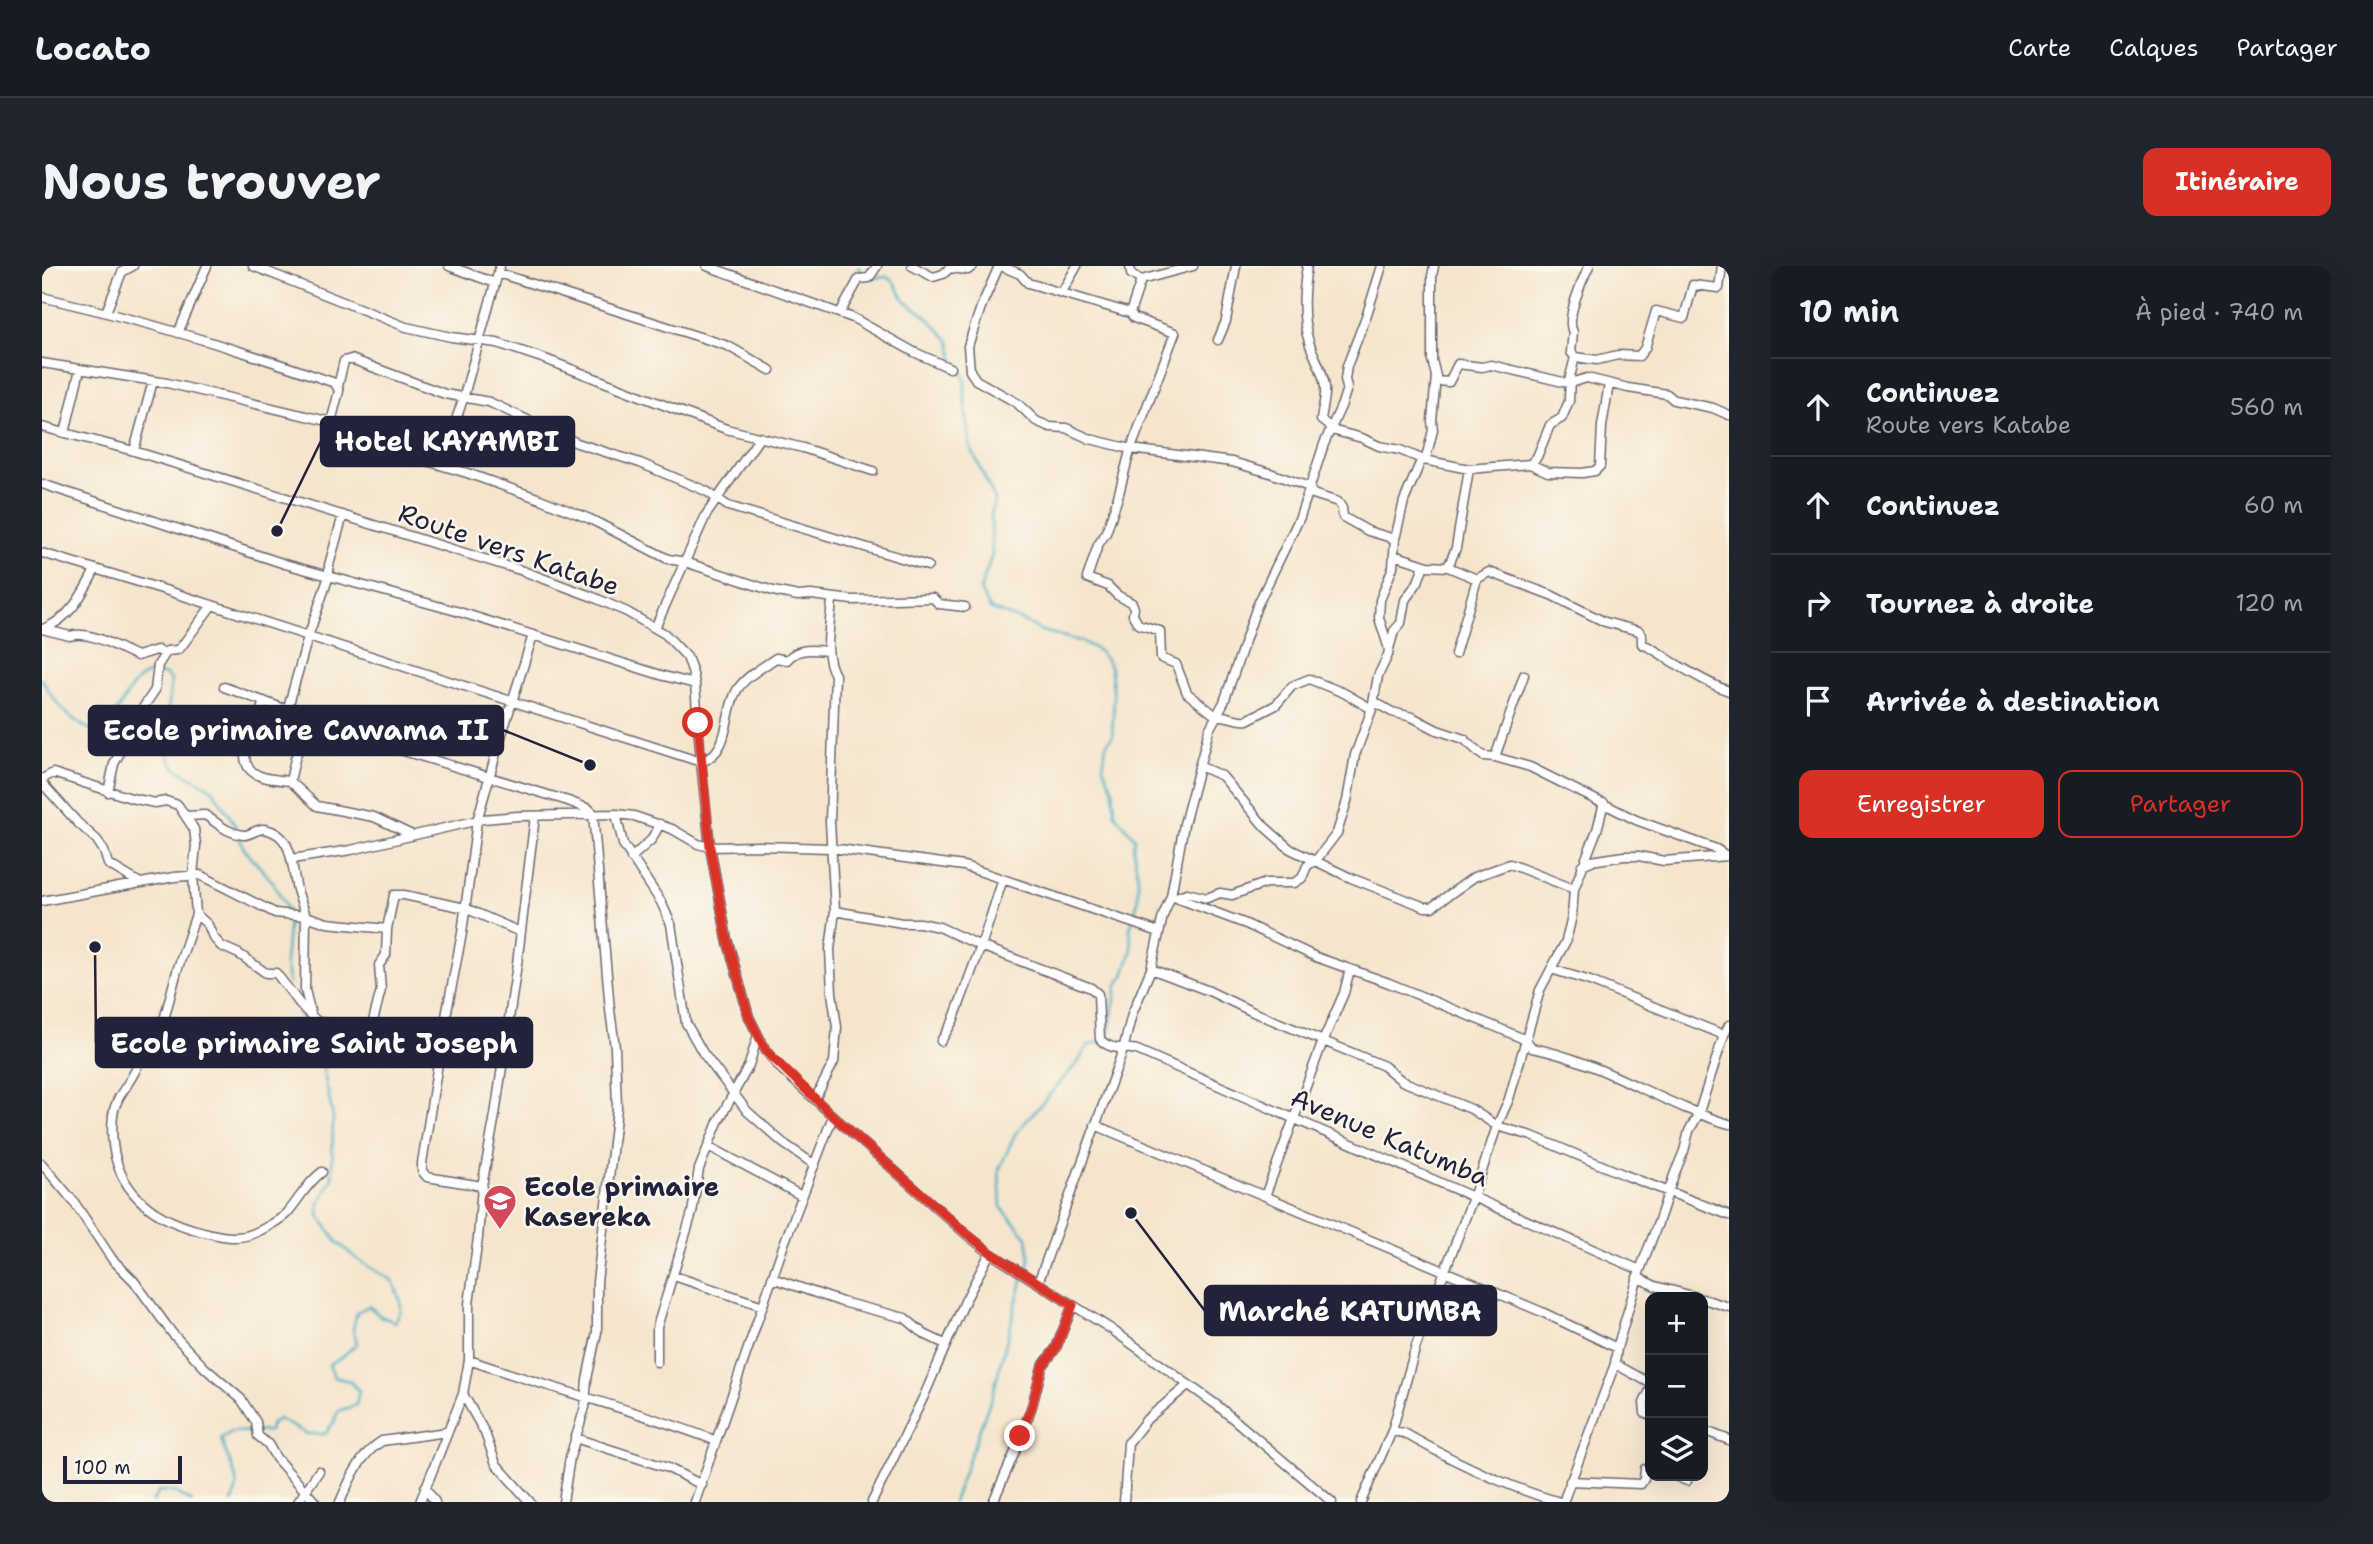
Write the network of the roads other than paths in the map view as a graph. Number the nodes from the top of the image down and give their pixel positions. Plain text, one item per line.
1 (133, 266) edge
2 (207, 266) edge
3 (253, 266) edge
4 (449, 266) edge
5 (707, 266) edge
6 (877, 266) edge
7 (912, 266) edge
8 (973, 266) edge
9 (1000, 266) edge
10 (1077, 266) edge
11 (1130, 266) edge
12 (1193, 266) edge
13 (1236, 266) edge
14 (1307, 266) edge
15 (1382, 266) edge
16 (1434, 266) edge
17 (1589, 266) edge
18 (1722, 266) edge
19 (499, 269) edge
20 (1141, 280) junction
21 (495, 283) junction
22 (1062, 292) junction
23 (42, 297) edge
24 (106, 312) junction
25 (839, 313) junction
26 (1130, 313) junction
27 (178, 333) junction
28 (480, 340) junction
29 (1218, 340) dead end
30 (1575, 357) junction
31 (42, 363) edge
32 (950, 368) dead end
33 (80, 369) junction
34 (770, 370) dead end
35 (153, 381) junction
36 (1436, 381) junction
37 (1570, 383) junction
38 (1609, 384) junction
39 (338, 386) junction
40 (463, 399) junction
41 (1729, 415) edge
42 (331, 422) junction
43 (42, 427) edge
44 (1331, 428) junction
45 (65, 433) junction
46 (760, 437) junction
47 (1131, 449) junction
48 (134, 451) junction
49 (1424, 460) junction
50 (1530, 464) junction
51 (441, 465) junction
52 (1469, 469) junction
53 (873, 471) dead end
54 (42, 484) edge
55 (1309, 487) junction
56 (717, 500) junction
57 (343, 515) junction
58 (1395, 539) junction
59 (42, 554) edge
60 (1394, 555) junction
61 (685, 562) junction
62 (1424, 565) junction
63 (928, 566) dead end
64 (1448, 567) junction
65 (96, 570) junction
66 (329, 576) junction
67 (1477, 579) junction
68 (832, 599) junction
69 (212, 605) junction
70 (965, 607) dead end
71 (655, 628) junction
72 (43, 629) edge
73 (533, 635) junction
74 (308, 637) junction
75 (1389, 649) junction
76 (828, 651) junction
77 (163, 653) junction
78 (1455, 654) dead end
79 (1524, 675) dead end
80 (695, 684) junction
81 (225, 687) dead end
82 (1729, 691) edge
83 (1374, 699) junction
84 (513, 700) junction
85 (264, 701) junction
86 (1372, 709) junction
87 (287, 710) junction
88 (1216, 716) junction
89 (309, 719) junction
90 (1495, 757) junction
91 (701, 762) junction
92 (1199, 766) junction
93 (491, 778) junction
94 (42, 781) edge
95 (290, 781) junction
96 (108, 792) junction
97 (1604, 803) junction
98 (593, 813) junction
99 (616, 814) junction
100 (187, 816) junction
101 (535, 816) junction
102 (478, 821) junction
103 (660, 824) junction
104 (411, 835) junction
105 (710, 847) junction
106 (831, 848) junction
107 (1728, 857) edge
108 (632, 858) junction
109 (292, 859) junction
110 (1314, 861) junction
111 (1582, 865) junction
112 (193, 875) junction
113 (1003, 879) junction
114 (140, 883) junction
115 (1574, 889) junction
116 (1174, 897) junction
117 (42, 901) edge
118 (465, 908) junction
119 (835, 911) junction
120 (196, 914) junction
121 (306, 916) junction
122 (387, 929) junction
123 (520, 932) junction
124 (1159, 932) junction
125 (981, 946) junction
126 (1350, 969) junction
127 (1551, 969) junction
128 (1151, 970) junction
129 (311, 1014) junction
130 (1729, 1025) edge
131 (1724, 1035) junction
132 (757, 1038) junction
133 (1526, 1040) junction
134 (941, 1041) dead end
135 (1323, 1041) junction
136 (1123, 1050) junction
137 (734, 1096) junction
138 (815, 1099) junction
139 (1698, 1115) junction
140 (833, 1116) junction
141 (1294, 1119) junction
142 (1095, 1125) junction
143 (1729, 1125) edge
144 (1497, 1126) junction
145 (709, 1146) junction
146 (42, 1164) edge
147 (815, 1165) junction
148 (322, 1172) dead end
149 (482, 1185) junction
150 (1668, 1191) junction
151 (1474, 1195) junction
152 (802, 1196) junction
153 (1265, 1196) junction
154 (1729, 1215) edge
155 (990, 1252) junction
156 (1445, 1272) junction
157 (1639, 1274) junction
158 (674, 1276) junction
159 (772, 1278) junction
160 (1035, 1280) junction
161 (1678, 1292) edge
162 (1708, 1301) edge
163 (1073, 1305) junction
164 (763, 1306) junction
165 (1729, 1307) edge
166 (945, 1344) junction
167 (1617, 1348) junction
168 (469, 1360) junction
169 (657, 1362) dead end
170 (1615, 1364) junction
171 (1645, 1380) edge
172 (1188, 1385) junction
173 (463, 1394) junction
174 (586, 1398) junction
175 (1392, 1431) junction
176 (447, 1432) junction
177 (1708, 1432) edge
178 (575, 1438) junction
179 (715, 1440) junction
180 (1729, 1440) edge
181 (1645, 1469) edge
182 (318, 1471) dead end
183 (1570, 1481) junction
184 (702, 1485) junction
185 (425, 1488) junction
186 (305, 1492) junction
187 (298, 1502) edge
188 (314, 1502) edge
189 (340, 1502) edge
190 (420, 1502) edge
191 (435, 1502) edge
192 (530, 1502) edge
193 (563, 1502) edge
194 (695, 1502) edge
195 (872, 1502) edge
196 (993, 1502) edge
197 (1124, 1502) edge
198 (1332, 1502) edge
199 (1361, 1502) edge
200 (1561, 1502) edge

1 - 24 street
2 - 27 street
3 - 28 street
4 - 21 street
5 - 25 street
6 - 25 street
7 - 8 street
9 - 22 street
9 - 47 street
10 - 22 street
11 - 20 street
12 - 20 street
13 - 29 street
14 - 44 street
15 - 44 street
16 - 36 street
17 - 30 street
18 - 30 street
19 - 21 street
19 - 34 street
20 - 26 street
21 - 28 street
22 - 26 street
23 - 24 street
24 - 27 street
25 - 32 street
26 - 47 street
27 - 39 street
28 - 40 street
28 - 46 street
30 - 37 street
31 - 33 street
33 - 35 street
33 - 45 street
35 - 42 street
35 - 48 street
36 - 37 street
36 - 49 street
37 - 38 street
37 - 50 street
38 - 41 street
38 - 50 street
39 - 40 street
39 - 42 street
40 - 51 street
40 - 56 street
42 - 51 street
43 - 45 street, Route vers Katabe
44 - 49 street
44 - 55 street
45 - 48 street, Route vers Katabe
46 - 53 street
46 - 56 street
47 - 55 street
47 - 88 street
48 - 57 street, Route vers Katabe
49 - 52 street
49 - 58 street
50 - 52 street
51 - 61 street
52 - 64 street
54 - 66 street
55 - 58 street
55 - 88 street
56 - 61 street
56 - 63 street
57 - 66 street
57 - 71 street, Route vers Katabe
58 - 60 street
59 - 65 street
60 - 62 street
60 - 75 street
61 - 68 street
61 - 71 street
62 - 64 street
62 - 75 street
64 - 67 street
65 - 69 street
65 - 72 street
66 - 73 street
66 - 74 street
67 - 78 street
67 - 82 street
68 - 70 street
68 - 76 street
69 - 74 street
69 - 77 street
71 - 80 street, Route vers Katabe
72 - 77 street
73 - 80 street
73 - 84 street
74 - 84 street
74 - 87 street
75 - 83 street
76 - 91 street
76 - 106 street
77 - 96 street
79 - 90 street
80 - 91 street, Route vers Katabe
81 - 85 street
83 - 86 street
83 - 90 street
84 - 91 street
84 - 93 street
85 - 87 street
85 - 95 street
86 - 88 street
86 - 110 street
87 - 89 street
88 - 92 street
89 - 93 street
89 - 95 street
90 - 97 street
91 - 105 street, Route vers Katabe
92 - 110 street
92 - 116 street
93 - 98 street
93 - 102 street
94 - 96 street
94 - 114 street
95 - 104 street
96 - 100 street
97 - 107 street
97 - 111 street
98 - 99 street
98 - 101 street
98 - 174 street
99 - 103 street
99 - 108 street
100 - 109 street
100 - 112 street
101 - 102 street
101 - 123 street
102 - 104 street
102 - 118 street
103 - 105 street
103 - 108 street
104 - 109 street
105 - 106 street
105 - 132 street, Route vers Katabe
106 - 113 street
106 - 119 street
107 - 111 street
108 - 137 street
109 - 121 street
110 - 115 street
110 - 116 street
111 - 115 street
112 - 114 street
112 - 120 street
112 - 121 street
113 - 124 street
113 - 125 street
114 - 117 street
115 - 127 street
116 - 124 street
116 - 126 street
118 - 122 street
118 - 123 street
118 - 149 street
119 - 125 street
119 - 138 street
120 - 129 street
120 - 148 street
121 - 122 street
121 - 129 street
122 - 129 street
123 - 149 street
124 - 128 street
125 - 134 street
125 - 136 street
126 - 133 street
126 - 135 street
127 - 131 street
127 - 133 street
128 - 135 street
128 - 136 street
130 - 131 street
131 - 139 street
132 - 137 street
132 - 138 street, Route vers Katabe
133 - 139 street
133 - 144 street
135 - 141 street
135 - 144 street
136 - 141 street, Avenue Katumba
136 - 142 street
137 - 145 street
137 - 147 street
138 - 140 street, Route vers Katabe
139 - 143 street
139 - 150 street
140 - 147 street
140 - 155 street, Route vers Katabe
141 - 151 street, Avenue Katumba
141 - 153 street
142 - 153 street
142 - 160 street
144 - 150 street
144 - 151 street
145 - 152 street
145 - 158 street
146 - 186 street
147 - 152 street
149 - 168 street
150 - 154 street
150 - 157 street
151 - 156 street
151 - 157 street, Avenue Katumba
152 - 159 street
153 - 156 street
155 - 160 street, Route vers Katabe
155 - 166 street
156 - 167 street
156 - 175 street
157 - 161 street, Avenue Katumba
157 - 167 street
158 - 164 street
158 - 169 street
159 - 164 street
159 - 166 street
160 - 163 street, Route vers Katabe
162 - 165 street
163 - 172 street, Route vers Katabe
163 - 196 street
164 - 179 street
166 - 195 street
167 - 170 street
168 - 173 street
168 - 174 street
170 - 171 street
170 - 183 street
172 - 197 street
172 - 198 street, Route vers Katabe
173 - 176 street
173 - 192 street
174 - 178 street
174 - 179 street
175 - 199 street
175 - 200 street
176 - 185 street
176 - 189 street
177 - 180 street
178 - 184 street
178 - 193 street
179 - 184 street
181 - 183 street
182 - 186 street
183 - 200 street
184 - 194 street
185 - 190 street
185 - 191 street
186 - 187 street
186 - 188 street

